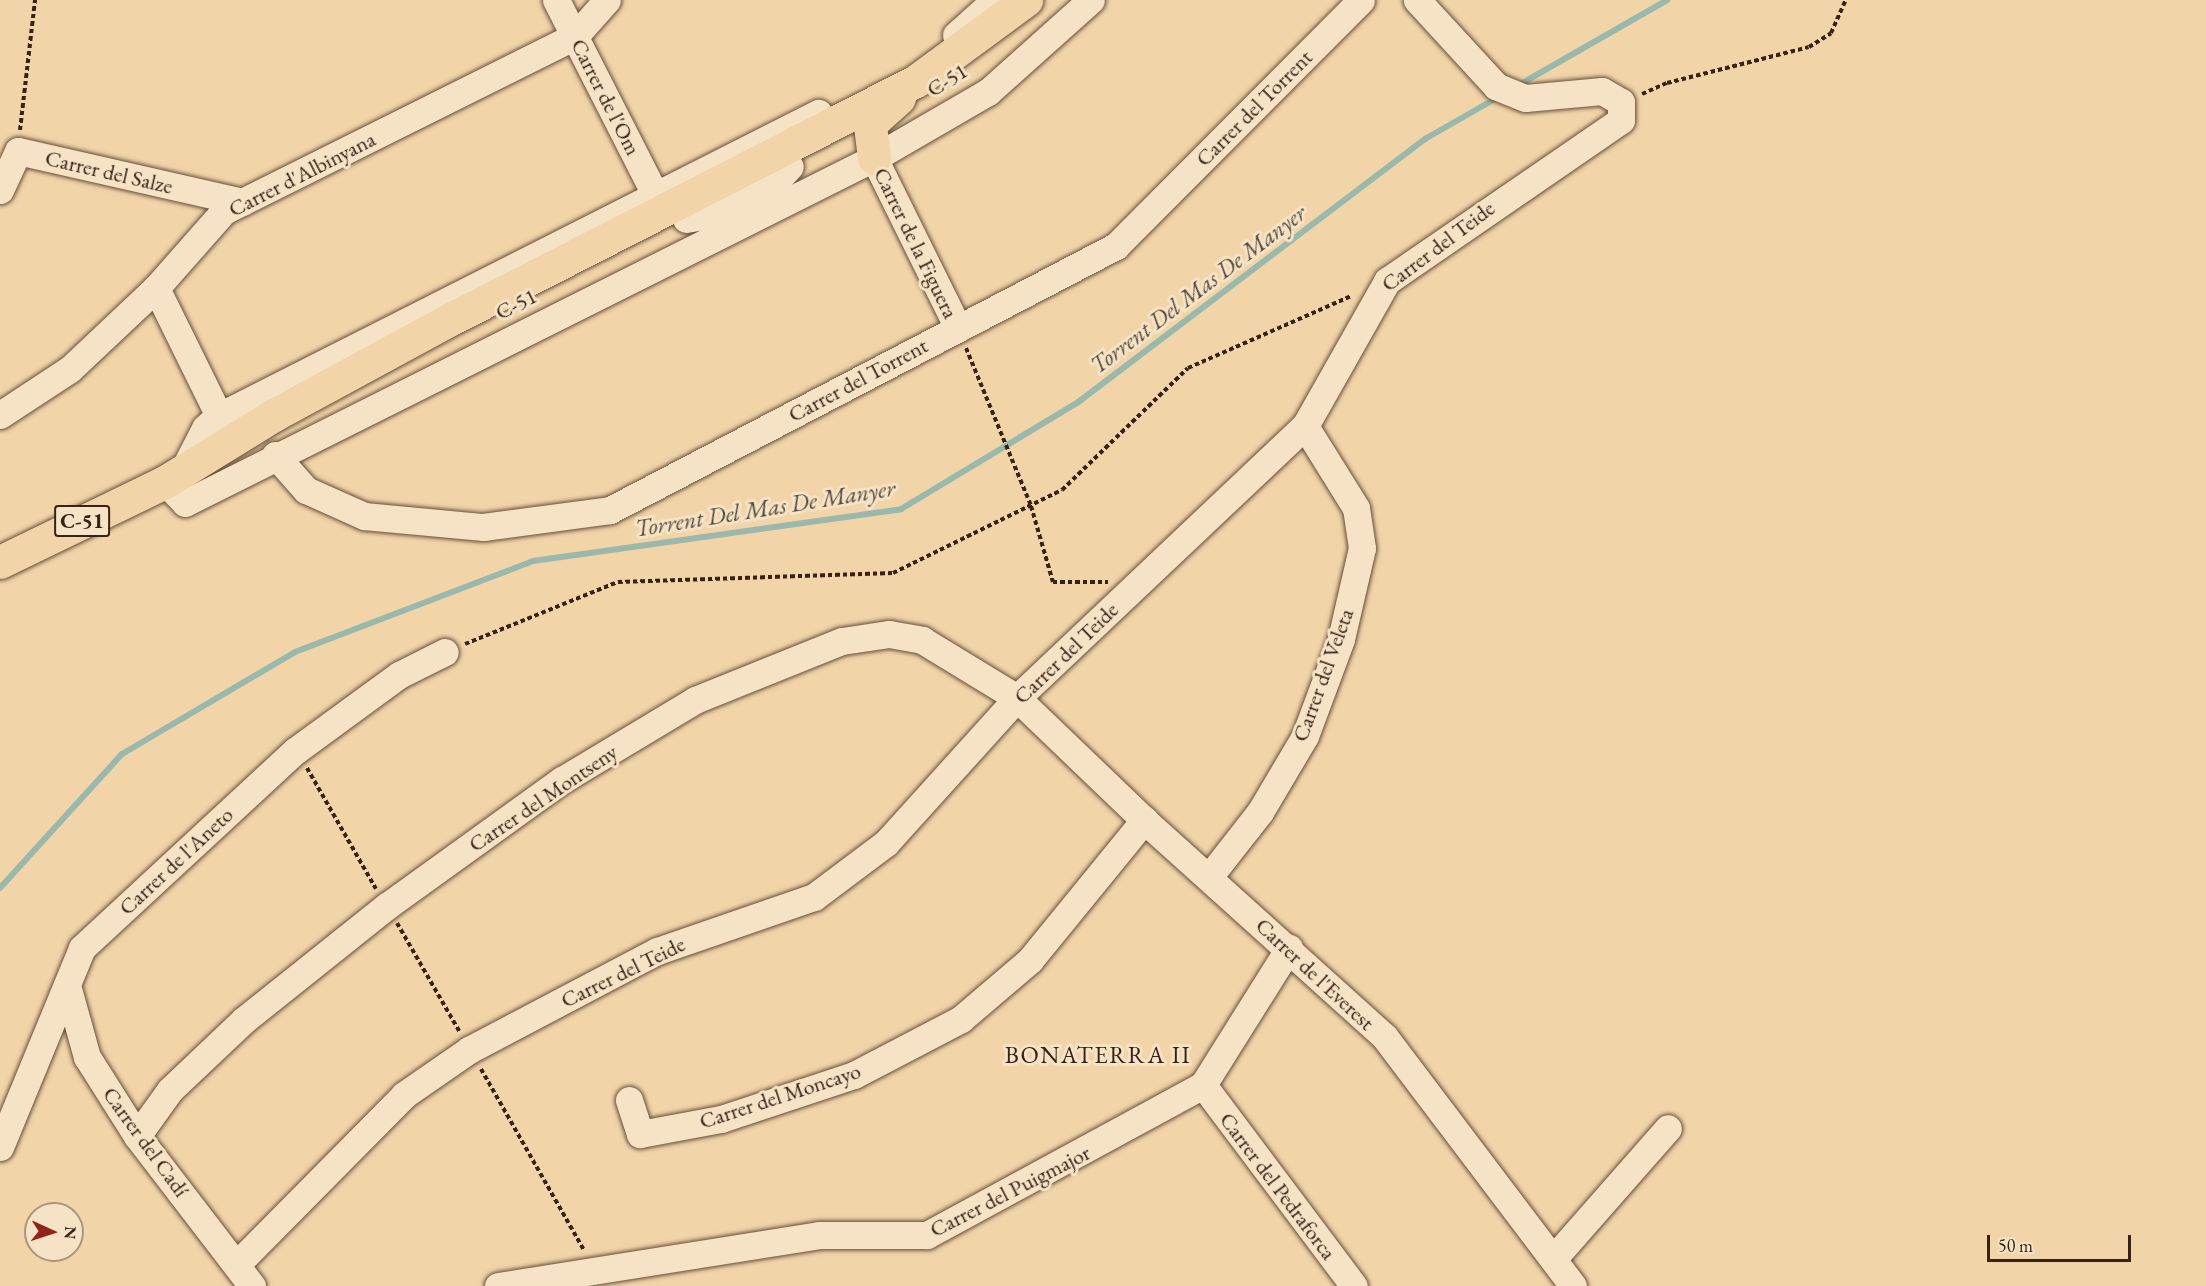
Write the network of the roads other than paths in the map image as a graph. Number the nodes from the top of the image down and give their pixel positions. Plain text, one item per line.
1 (556, 0) edge
2 (607, 0) edge
3 (1049, 0) edge
4 (1091, 0) edge
5 (1361, 0) edge
6 (1417, 0) edge
7 (1009, 6) edge
8 (575, 36) junction
9 (870, 124) junction
10 (874, 158) junction
11 (0, 190) edge
12 (242, 202) junction
13 (667, 208) junction
14 (156, 288) junction
15 (958, 328) junction
16 (347, 410) junction
17 (0, 415) edge
18 (1305, 426) junction
19 (225, 428) junction
20 (276, 445) junction
21 (178, 485) junction
22 (0, 562) edge
23 (445, 652) road end
24 (1017, 698) junction
25 (1144, 820) junction
26 (1209, 877) junction
27 (1289, 948) junction
28 (67, 985) junction
29 (1203, 1085) junction
30 (629, 1100) dead end
31 (1668, 1128) dead end
32 (137, 1136) junction
33 (0, 1147) edge
34 (1552, 1259) junction
35 (238, 1263) junction
36 (252, 1286) edge
37 (498, 1286) edge
38 (1354, 1286) edge
39 (1573, 1286) edge

1 - 8 street, Carrer de l'Om
2 - 8 street, Carrer d'Albinyana
3 - 9 main road, C-51
4 - 10 street
5 - 15 street, Carrer del Torrent
6 - 18 street, Carrer del Teide
7 - 9 main road
7 - 13 main road, C-51
8 - 12 street, Carrer d'Albinyana
8 - 13 street, Carrer de l'Om
9 - 10 main road
9 - 13 main road, C-51
10 - 15 street, Carrer de la Figuera
10 - 16 street
11 - 12 street, Carrer del Salze
12 - 14 street, Carrer d'Albinyana
13 - 16 main road, C-51
13 - 19 main road, C-51
14 - 17 street, Carrer d'Albinyana
14 - 19 street
15 - 20 street, Carrer del Torrent
16 - 19 main road
16 - 20 main road, C-51
18 - 24 street, Carrer del Teide
18 - 26 street, Carrer del Veleta
19 - 21 main road, C-51
20 - 21 main road, C-51
21 - 22 main road, C-51
23 - 28 street, Carrer de l'Aneto
24 - 25 street, Carrer de l'Everest
24 - 32 street, Carrer del Montseny
24 - 35 street, Carrer del Teide
25 - 26 street, Carrer de l'Everest
25 - 30 street, Carrer del Moncayo
26 - 27 street, Carrer de l'Everest
27 - 29 street, Carrer del Puigmajor
27 - 34 street, Carrer de l'Everest
28 - 32 street, Carrer del Cadí
28 - 33 street, Carrer de l'Aneto
29 - 37 street, Carrer del Puigmajor
29 - 38 street, Carrer del Pedraforca
31 - 34 street
32 - 35 street, Carrer del Cadí
34 - 39 street, Carrer de l'Everest
35 - 36 street, Carrer del Cadí

